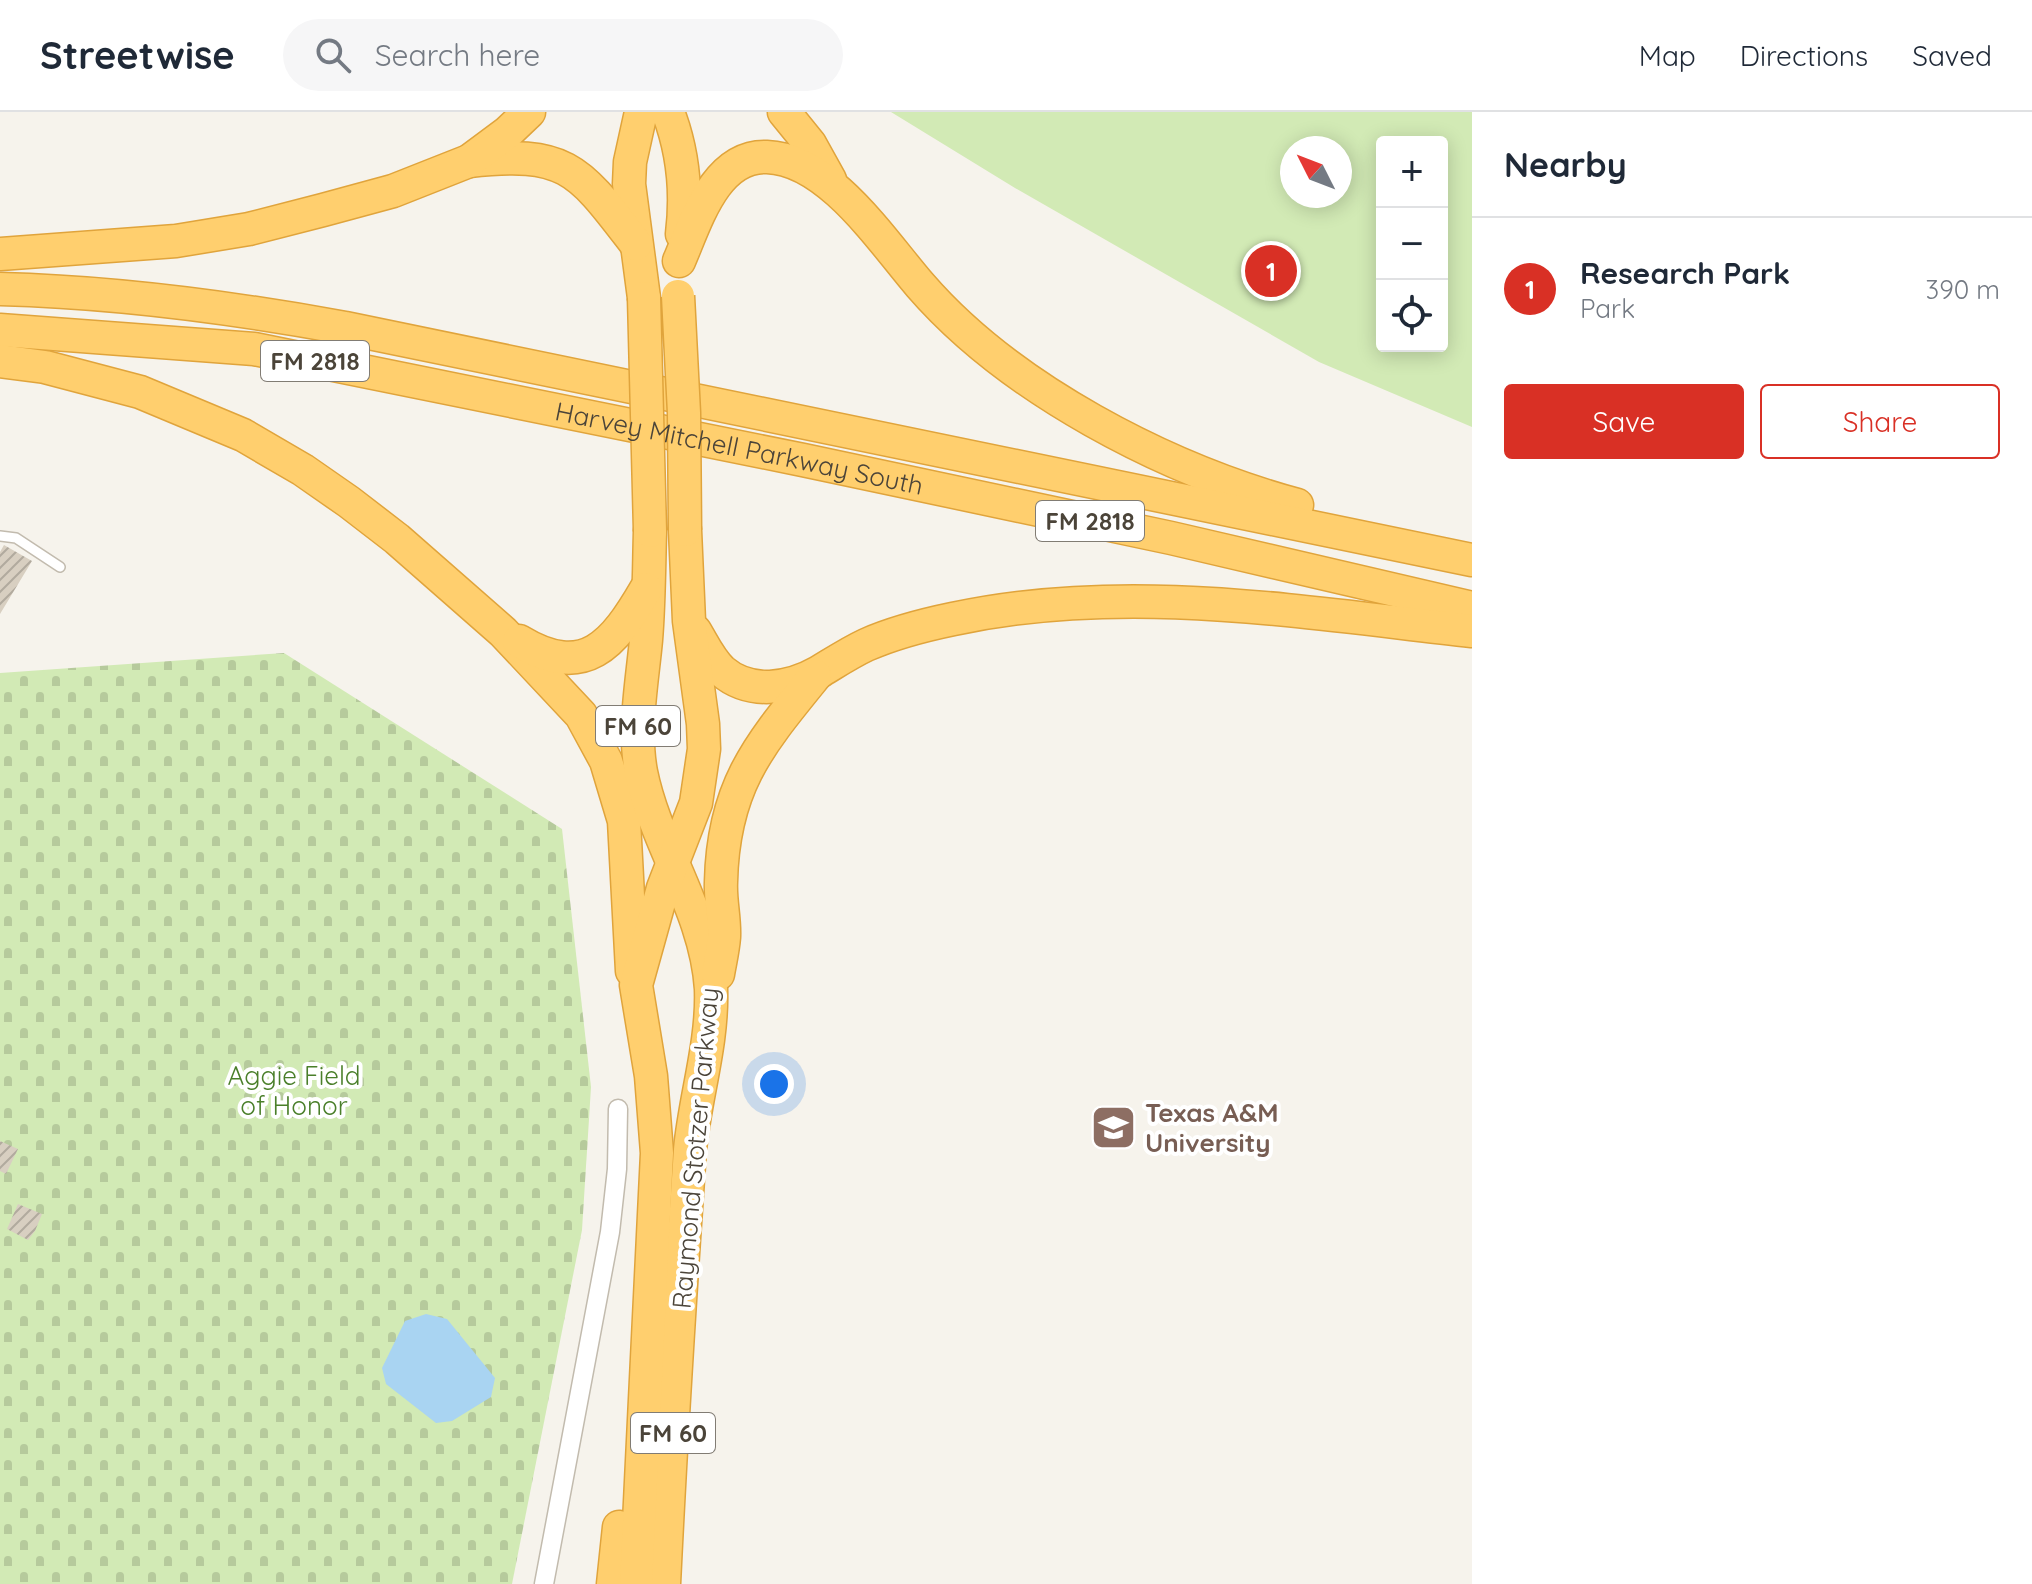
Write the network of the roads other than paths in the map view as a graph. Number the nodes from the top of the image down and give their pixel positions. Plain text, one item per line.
1 (529, 112) edge
2 (641, 112) edge
3 (668, 112) edge
4 (784, 112) edge
5 (469, 161) junction
6 (832, 183) junction
7 (636, 244) junction
8 (0, 254) edge
9 (679, 261) junction
10 (0, 289) edge
11 (0, 330) edge
12 (0, 361) edge
13 (0, 536) edge
14 (1472, 557) edge
15 (60, 567) dead end
16 (649, 584) junction
17 (1472, 608) edge
18 (689, 621) junction
19 (1472, 631) edge
20 (503, 632) junction
21 (817, 673) junction
22 (674, 861) junction
23 (636, 985) junction
24 (711, 1018) junction
25 (618, 1109) dead end
26 (652, 1243) junction
27 (544, 1584) edge
28 (613, 1584) edge
29 (636, 1584) edge
30 (664, 1584) edge

1 - 5 highway
2 - 7 highway, Raymond Stotzer Parkway / FM 60
3 - 9 highway, Raymond Stotzer Parkway / FM 60
4 - 6 highway
5 - 7 highway
5 - 8 highway
6 - 9 highway
6 - 14 highway
7 - 16 highway, Raymond Stotzer Parkway / FM 60, bridge
9 - 18 highway, Raymond Stotzer Parkway / FM 60, bridge
10 - 14 highway, Harvey Mitchell Parkway South / FM 2818
11 - 17 highway, Harvey Mitchell Parkway South / FM 2818
12 - 20 highway
13 - 15 lane
16 - 20 highway
16 - 22 highway, Raymond Stotzer Parkway / FM 60
18 - 21 highway
18 - 22 highway, Raymond Stotzer Parkway / FM 60
19 - 21 highway
20 - 23 highway
21 - 24 highway
22 - 23 highway, Raymond Stotzer Parkway / FM 60
22 - 24 highway, Raymond Stotzer Parkway / FM 60
23 - 26 highway, Raymond Stotzer Parkway / FM 60
24 - 30 highway, Raymond Stotzer Parkway / FM 60
25 - 27 street
26 - 28 highway
26 - 29 highway, Raymond Stotzer Parkway / FM 60

